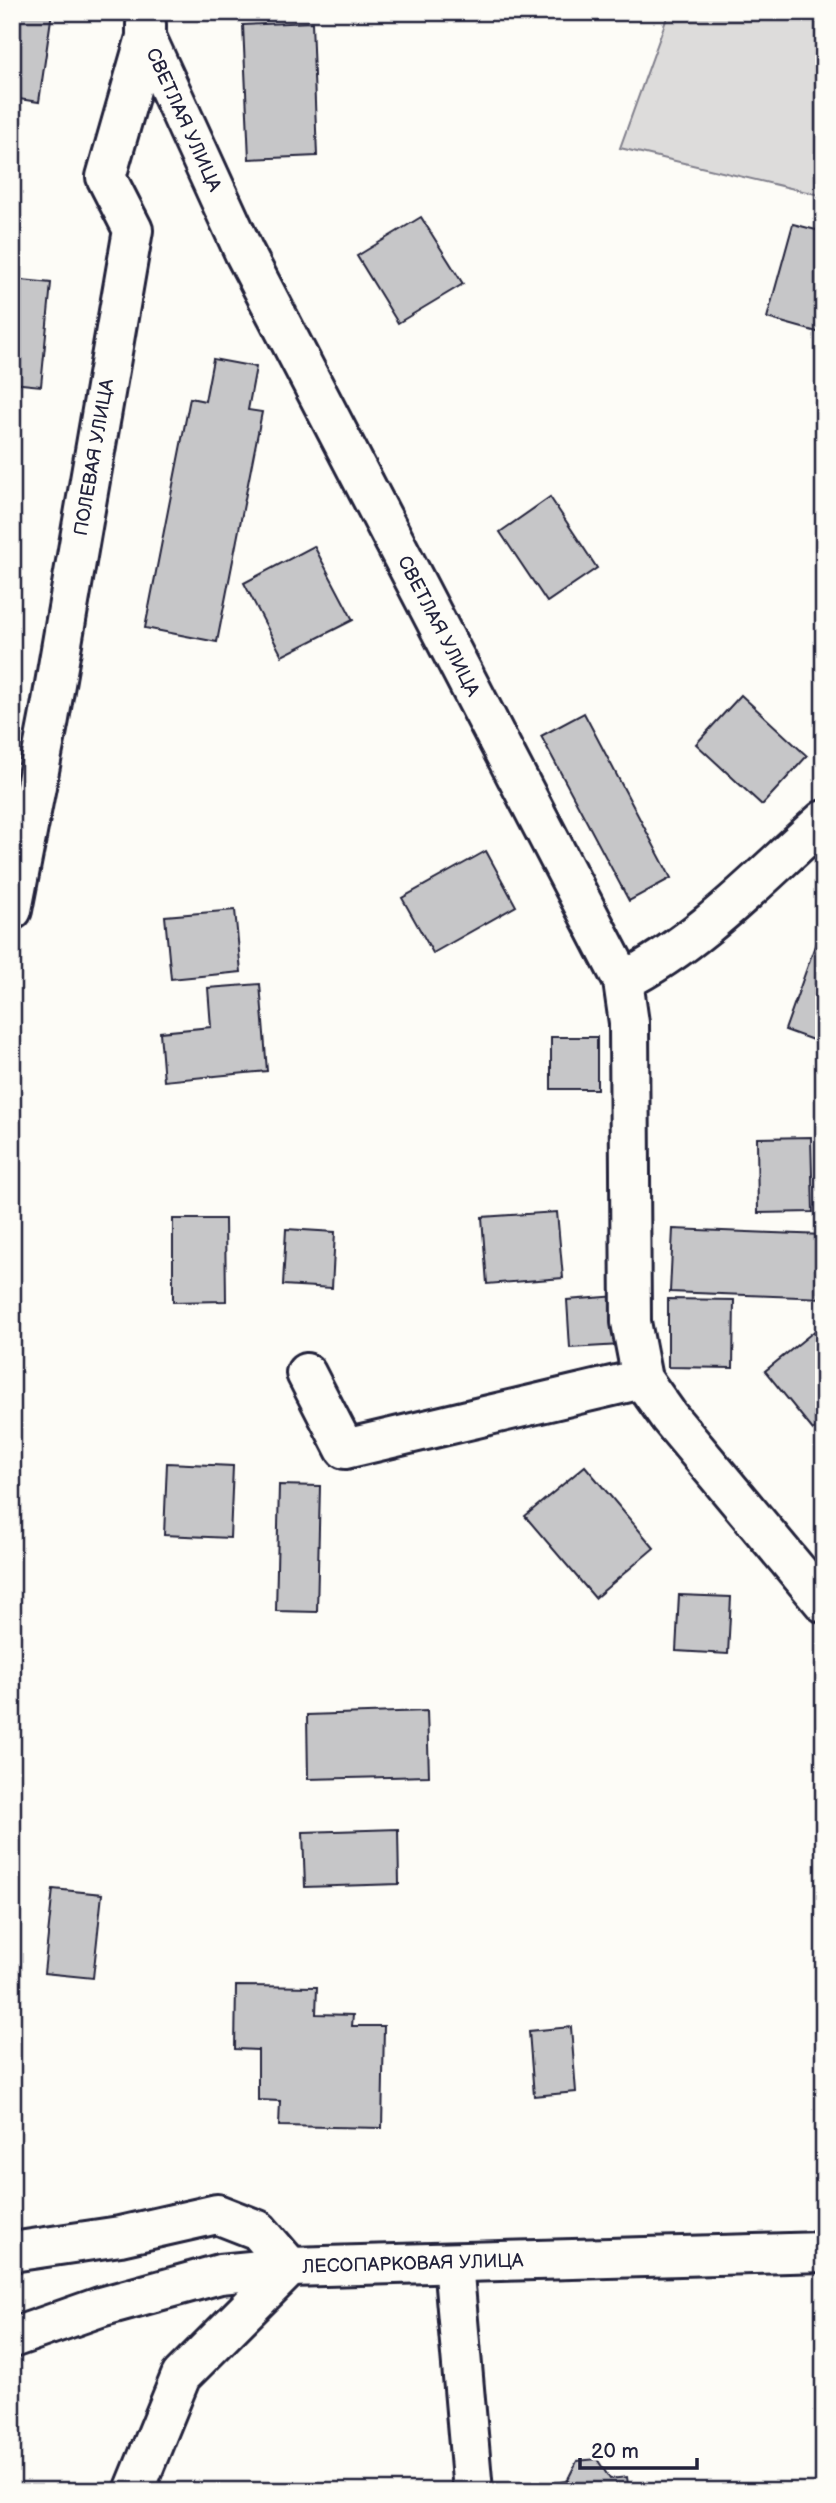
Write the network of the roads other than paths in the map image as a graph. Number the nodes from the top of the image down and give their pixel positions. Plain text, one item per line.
1 (146, 24) edge
2 (824, 820) edge
3 (12, 909) edge
4 (623, 981) junction
5 (306, 1373) dead end
6 (642, 1379) junction
7 (824, 1604) edge
8 (12, 2252) edge
9 (824, 2252) edge
10 (453, 2263) junction
11 (290, 2267) junction
12 (12, 2338) edge
13 (134, 2491) edge
14 (473, 2491) edge

1 - 3 street, ПОЛЕВАЯ УЛИЦА
1 - 4 street, СВЕТЛАЯ УЛИЦА
2 - 4 street
4 - 6 street, СВЕТЛАЯ УЛИЦА
5 - 6 street
6 - 7 street
8 - 11 street
9 - 10 street, ЛЕСОПАРКОВАЯ УЛИЦА
10 - 11 street, ЛЕСОПАРКОВАЯ УЛИЦА
10 - 14 street
11 - 12 street, ЛЕСОПАРКОВАЯ УЛИЦА
11 - 13 street

